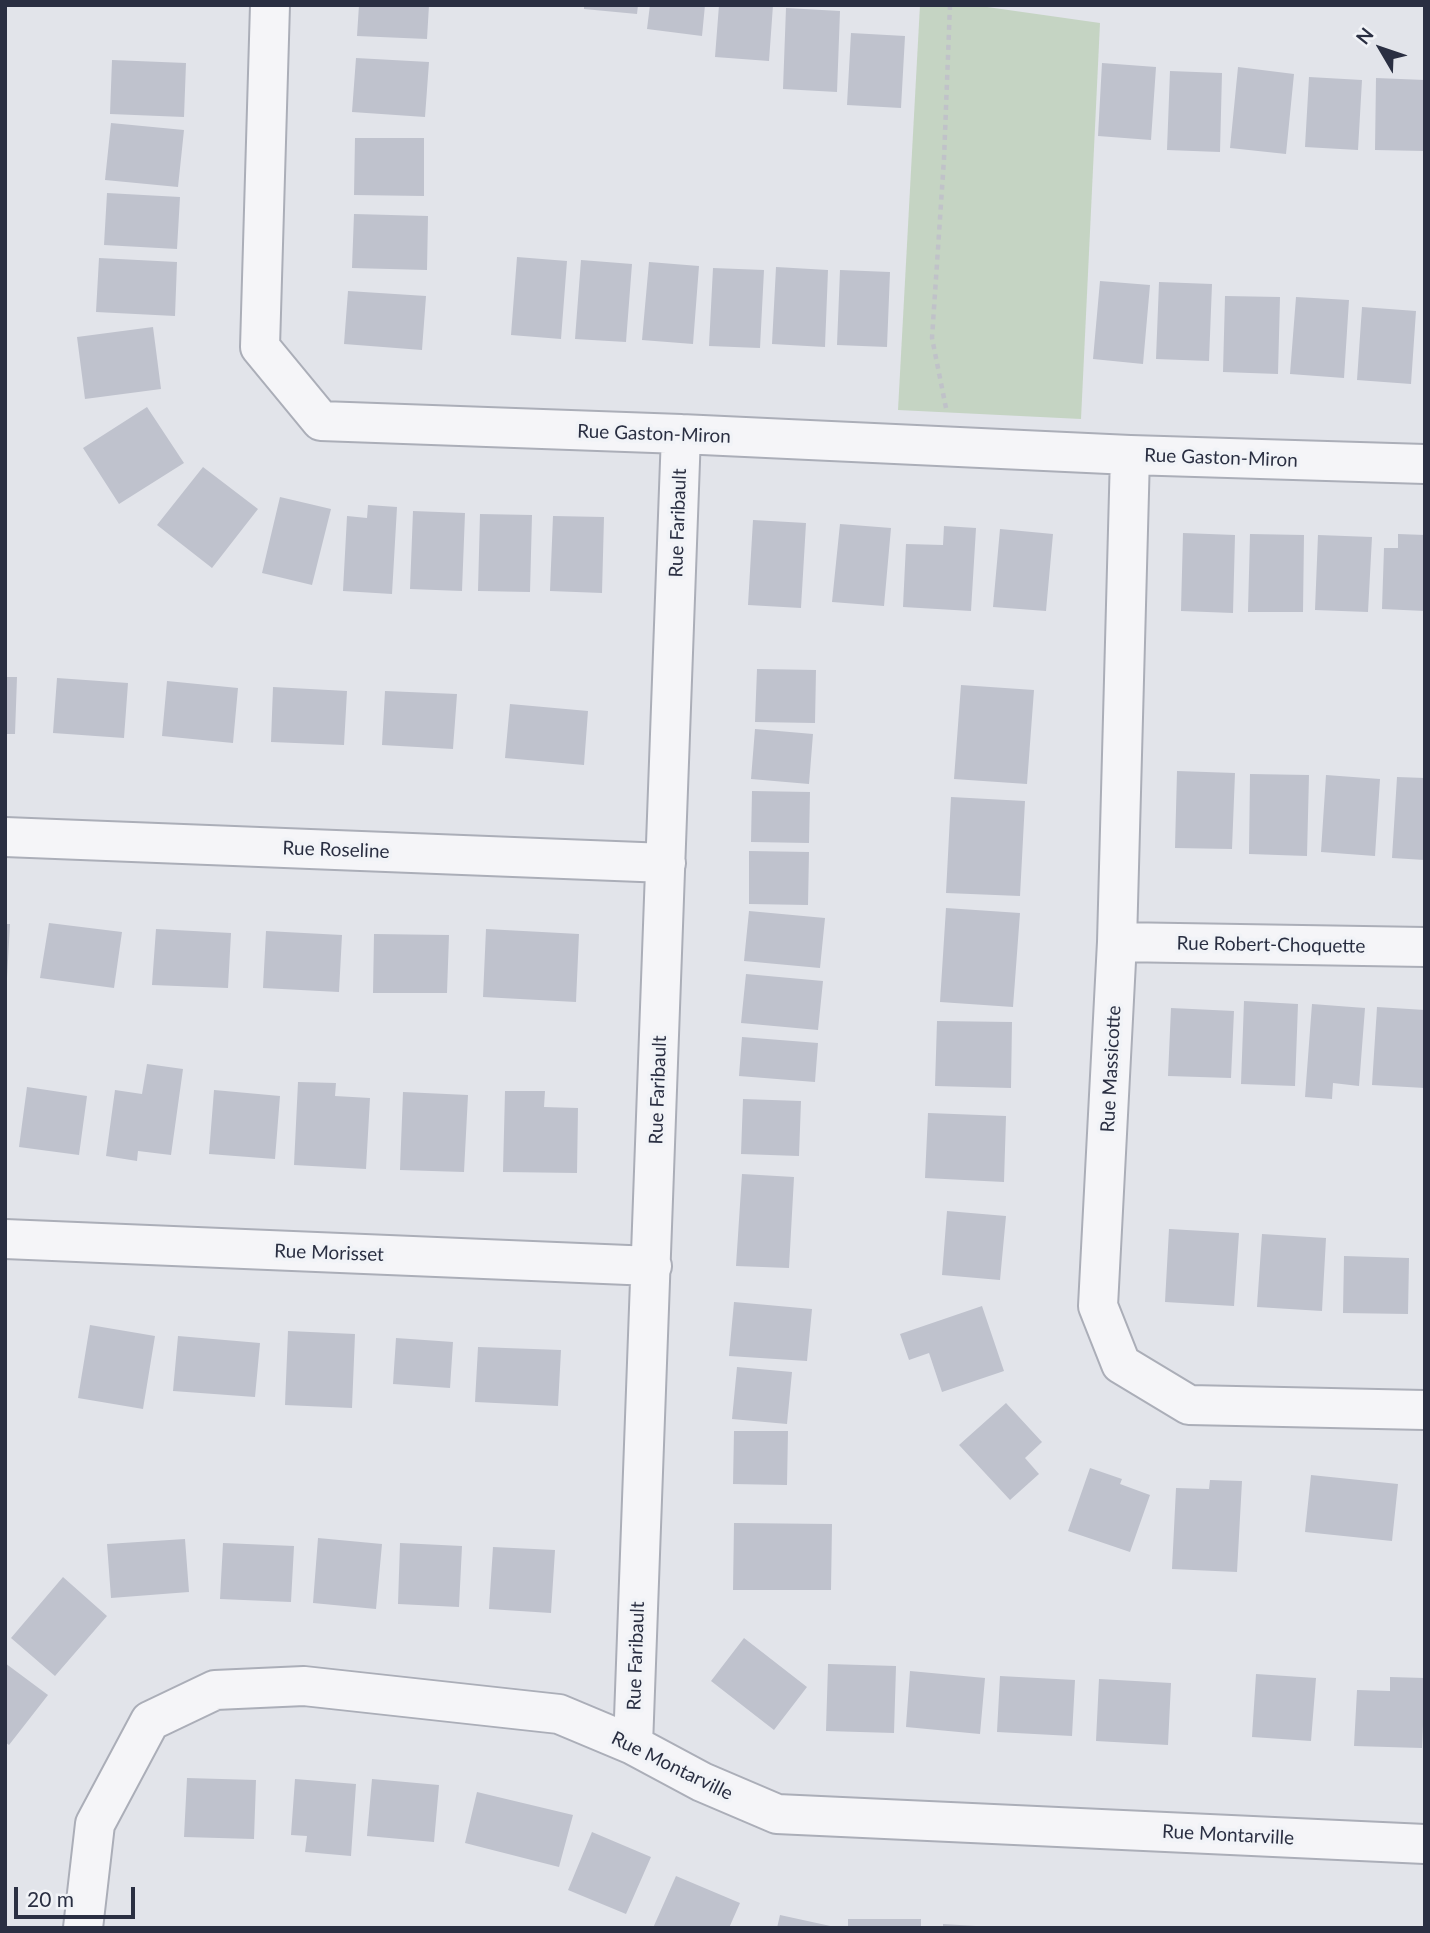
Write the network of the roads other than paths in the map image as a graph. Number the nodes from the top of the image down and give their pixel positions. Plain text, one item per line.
1 (270, 5) edge
2 (681, 434) junction
3 (1130, 455) junction
4 (1425, 464) edge
5 (5, 838) edge
6 (666, 863) junction
7 (1117, 942) junction
8 (1425, 947) edge
9 (5, 1239) edge
10 (652, 1266) junction
11 (1425, 1410) edge
12 (633, 1745) junction
13 (1425, 1844) edge
14 (83, 1928) edge

1 - 2 street, Rue Gaston-Miron
2 - 3 street, Rue Gaston-Miron
2 - 6 street, Rue Faribault
3 - 4 street, Rue Gaston-Miron
3 - 7 street, Rue Massicotte
5 - 6 street, Rue Roseline
6 - 10 street, Rue Faribault
7 - 8 street, Rue Robert-Choquette
7 - 11 street, Rue Massicotte
9 - 10 street, Rue Morisset
10 - 12 street, Rue Faribault
12 - 13 street, Rue Montarville
12 - 14 street, Rue Montarville

